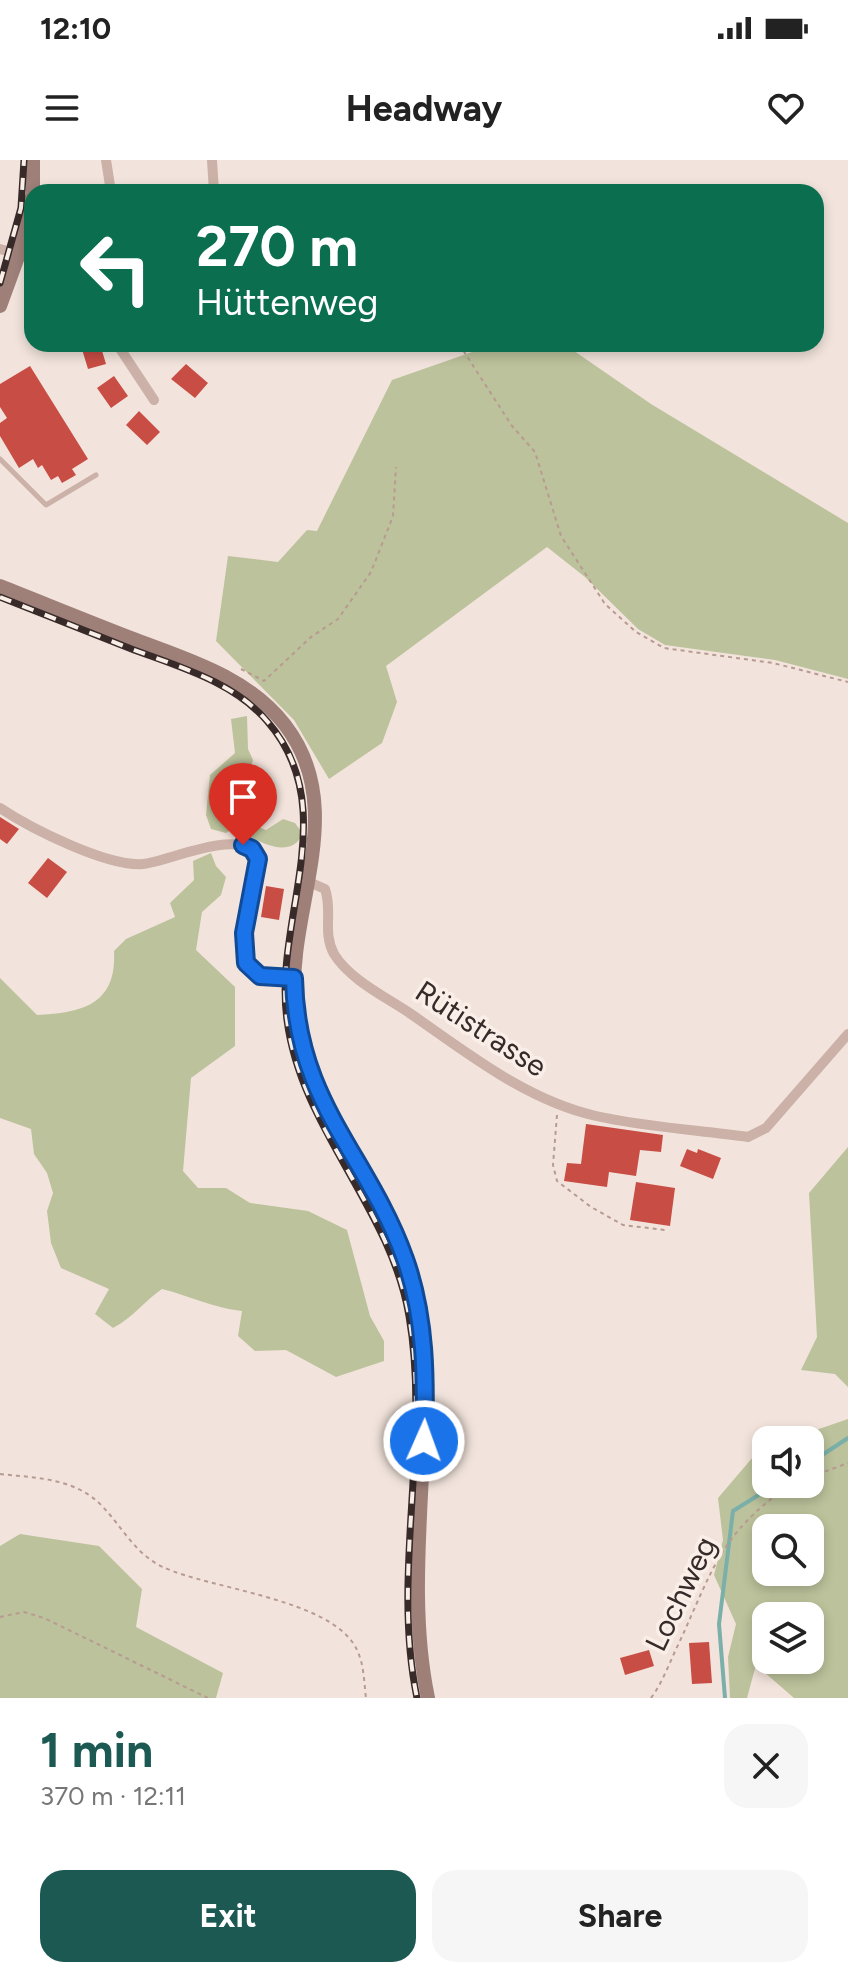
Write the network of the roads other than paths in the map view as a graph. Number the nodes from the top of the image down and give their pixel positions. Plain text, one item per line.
1 (33, 160) edge
2 (106, 160) edge
3 (212, 160) edge
4 (32, 184) edge
5 (110, 184) edge
6 (214, 184) edge
7 (24, 231) edge
8 (0, 249) edge
9 (19, 254) junction
10 (0, 306) edge
11 (122, 352) edge
12 (154, 400) dead end
13 (0, 459) edge
14 (96, 475) dead end
15 (0, 586) edge
16 (0, 808) edge
17 (309, 882) junction
18 (294, 978) junction
19 (848, 1034) edge
20 (428, 1698) edge

1 - 4 main road
2 - 5 street
3 - 6 street
7 - 9 main road
8 - 9 street
9 - 10 main road
11 - 12 street
13 - 14 lane
15 - 17 main road
16 - 18 street
17 - 18 main road
17 - 19 street, Rütistrasse
18 - 20 main road

